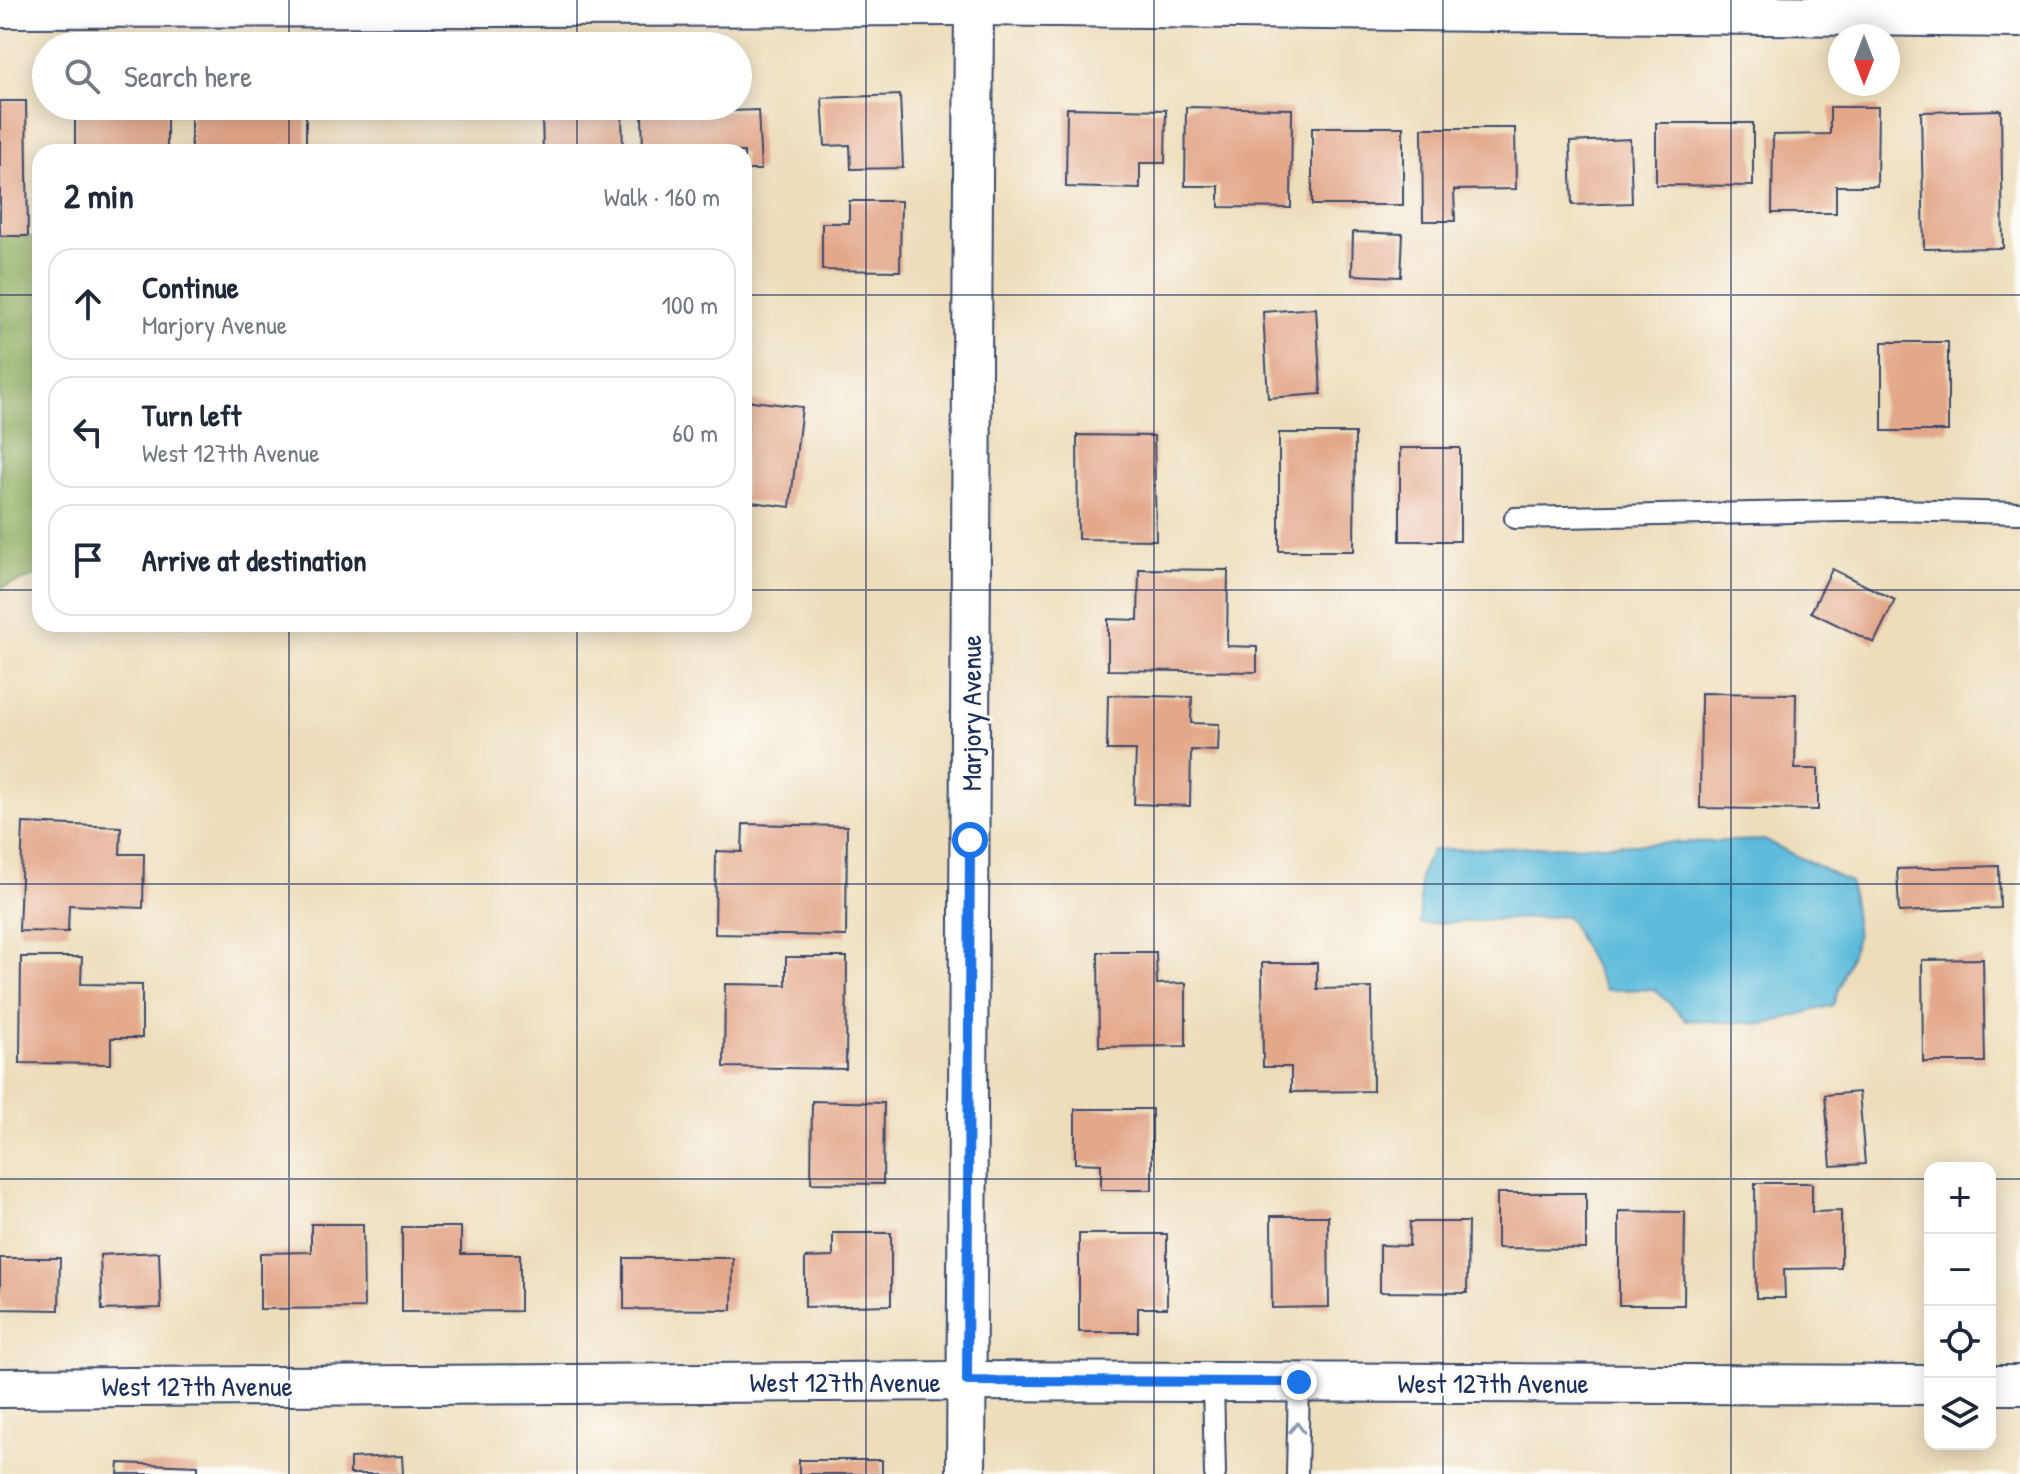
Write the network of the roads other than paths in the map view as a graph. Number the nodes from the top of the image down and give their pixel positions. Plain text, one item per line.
1 (974, 3) edge
2 (0, 8) edge
3 (2020, 18) edge
4 (2020, 513) edge
5 (1515, 518) dead end
6 (967, 1381) junction
7 (1213, 1382) junction
8 (1299, 1382) junction
9 (1924, 1385) edge
10 (1996, 1385) edge
11 (2020, 1385) edge
12 (0, 1388) edge
13 (966, 1474) edge
14 (1215, 1474) edge
15 (1297, 1474) edge

1 - 2 street
1 - 3 street
1 - 6 street, Marjory Avenue
4 - 5 lane
6 - 7 street, West 127th Avenue
6 - 12 street, West 127th Avenue
6 - 13 street, Marjory Avenue
7 - 8 street, West 127th Avenue
7 - 14 lane
8 - 9 street, West 127th Avenue
15 -> 8 lane
10 - 11 street

